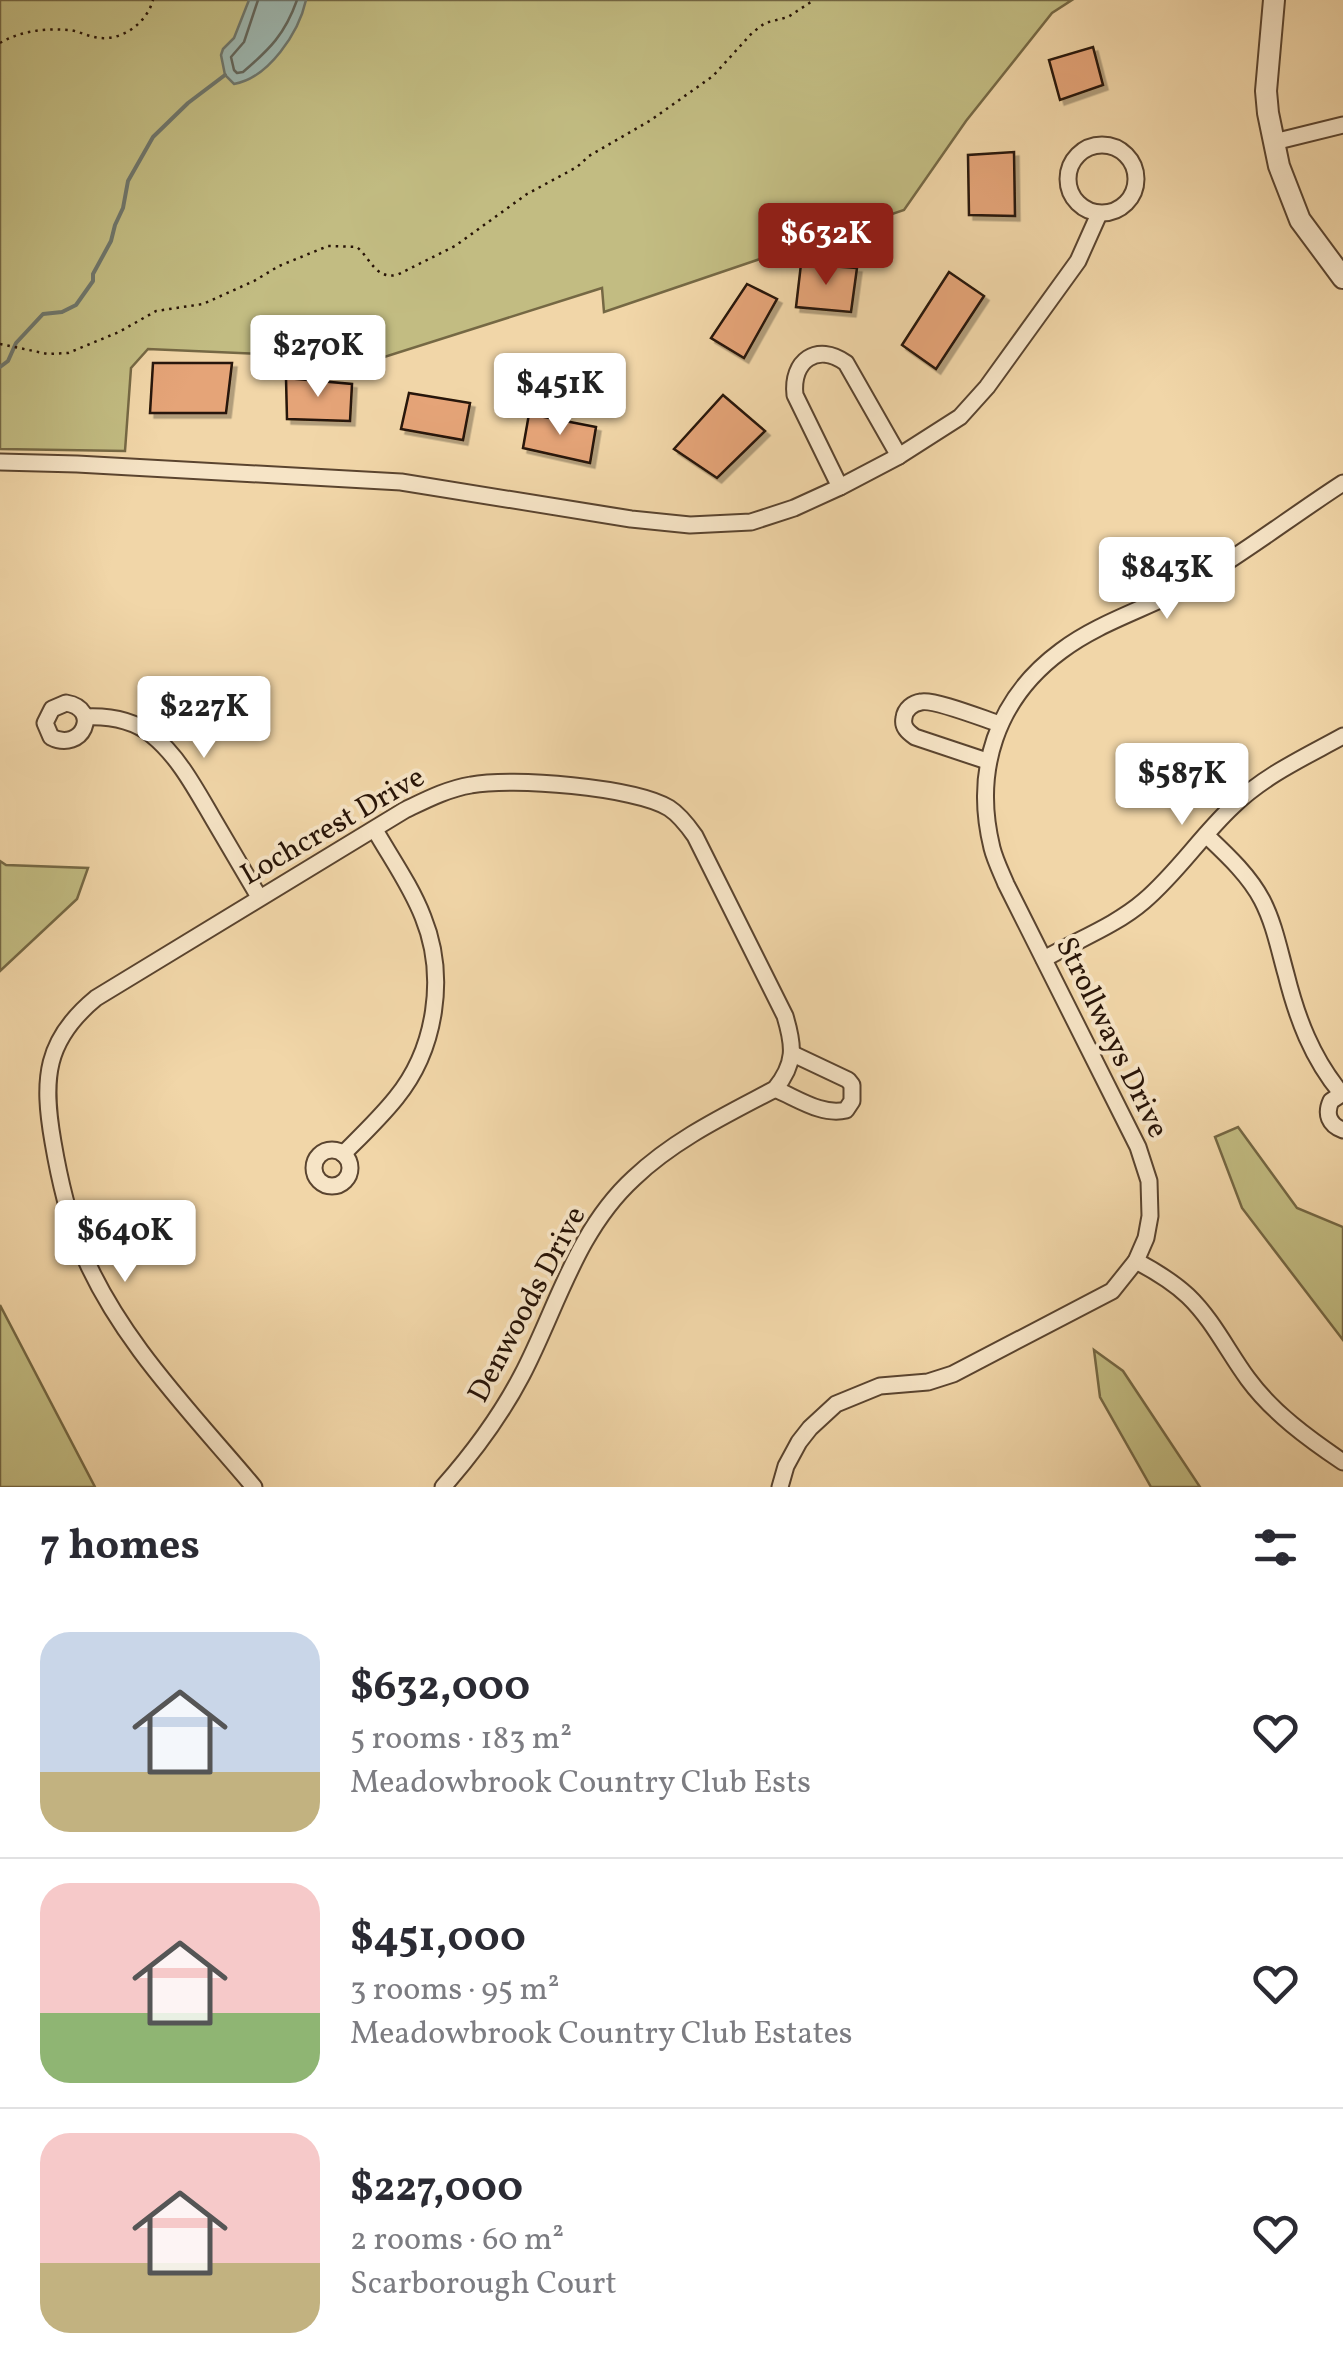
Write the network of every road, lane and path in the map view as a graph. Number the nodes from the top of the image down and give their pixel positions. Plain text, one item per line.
1 (153, 0) edge
2 (814, 0) edge
3 (1274, 0) edge
4 (0, 43) edge
5 (1343, 125) edge
6 (1274, 142) junction
7 (1099, 214) junction
8 (1343, 278) edge
9 (0, 344) edge
10 (899, 456) junction
11 (0, 462) edge
12 (1343, 483) edge
13 (840, 487) junction
14 (86, 717) dead end
15 (1000, 724) junction
16 (1343, 736) edge
17 (987, 761) junction
18 (375, 830) junction
19 (1206, 835) junction
20 (259, 897) junction
21 (1044, 959) junction
22 (793, 1054) junction
23 (775, 1088) junction
24 (1342, 1093) edge
25 (1343, 1130) edge
26 (344, 1154) dead end
27 (1136, 1261) junction
28 (1343, 1462) edge
29 (254, 1487) edge
30 (443, 1487) edge
31 (780, 1487) edge

1 - 4 path
2 - 9 path
3 - 6 street
5 - 6 street
6 - 8 street
7 - 7 street
7 - 10 street
10 - 13 street
10 - 13 street
11 - 13 street
12 - 15 street
14 - 20 street
15 - 17 street
15 - 17 street
16 - 19 street
17 - 21 street, Strollways Drive
18 - 20 street, Lochcrest Drive
18 - 22 street, Lochcrest Drive
18 - 26 street
19 - 21 street
19 - 24 street
20 - 29 street, Lochcrest Drive
21 - 27 street, Strollways Drive
22 - 23 street
22 - 23 street
23 - 30 street, Denwoods Drive
24 - 25 street
27 - 28 street
27 - 31 street, Strollways Drive

